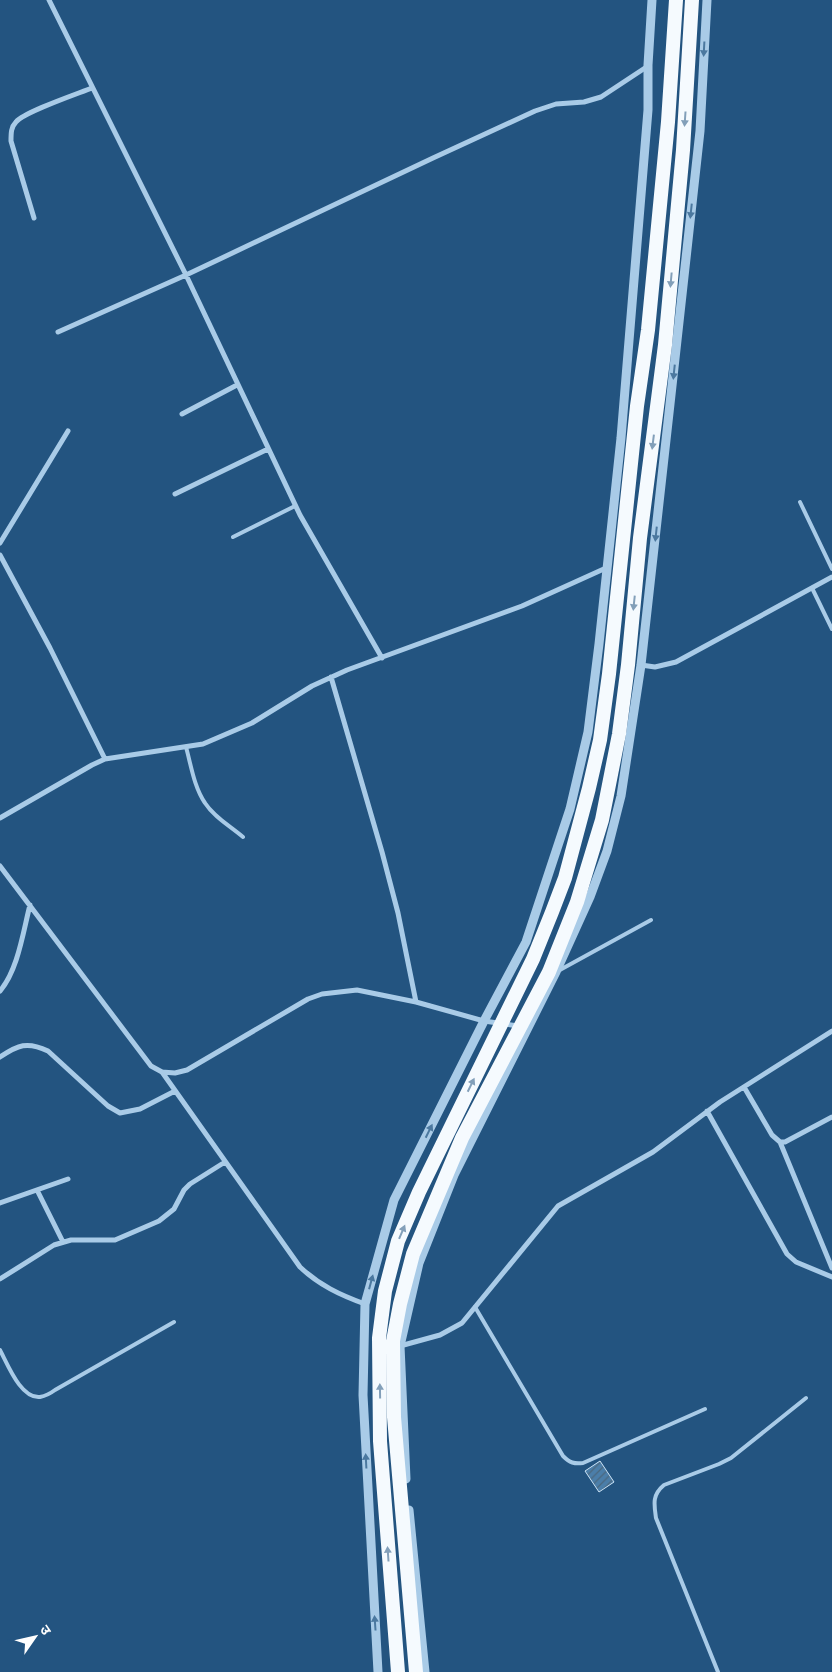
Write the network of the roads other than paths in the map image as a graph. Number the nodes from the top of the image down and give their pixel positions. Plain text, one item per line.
1 (48, 0) edge
2 (652, 0) edge
3 (676, 0) edge
4 (692, 0) edge
5 (707, 0) edge
6 (648, 65) junction
7 (92, 88) junction
8 (34, 218) dead end
9 (186, 275) junction
10 (58, 332) dead end
11 (237, 385) junction
12 (182, 414) dead end
13 (68, 431) dead end
14 (268, 449) junction
15 (175, 494) dead end
16 (800, 502) dead end
17 (296, 506) junction
18 (233, 537) dead end
19 (0, 543) edge
20 (0, 555) edge
21 (606, 568) junction
22 (832, 568) edge
23 (832, 577) edge
24 (812, 588) junction
25 (832, 629) edge
26 (382, 658) junction
27 (641, 665) junction
28 (331, 677) junction
29 (186, 747) junction
30 (104, 760) junction
31 (0, 818) edge
32 (243, 836) dead end
33 (0, 866) edge
34 (30, 905) junction
35 (651, 920) dead end
36 (556, 972) junction
37 (0, 991) edge
38 (416, 1002) junction
39 (484, 1021) junction
40 (529, 1028) junction
41 (832, 1031) edge
42 (0, 1057) edge
43 (162, 1072) junction
44 (742, 1089) junction
45 (175, 1091) junction
46 (707, 1112) junction
47 (832, 1117) edge
48 (780, 1142) junction
49 (225, 1162) junction
50 (68, 1179) dead end
51 (37, 1190) junction
52 (0, 1203) edge
53 (63, 1242) junction
54 (832, 1268) edge
55 (832, 1277) edge
56 (0, 1279) edge
57 (365, 1304) junction
58 (475, 1307) junction
59 (174, 1322) dead end
60 (400, 1346) junction
61 (0, 1350) edge
62 (806, 1398) dead end
63 (705, 1409) dead end
64 (378, 1672) edge
65 (398, 1672) edge
66 (416, 1672) edge
67 (425, 1672) edge
68 (718, 1672) edge

1 - 7 street
2 - 6 street
65 -> 3 highway, bridge
4 -> 66 highway, bridge
5 -> 27 street
6 - 9 street
6 - 21 street
7 - 8 street
7 - 9 street
9 - 10 street
9 - 11 street
11 - 12 street
11 - 14 street
13 - 19 street
14 - 15 street
14 - 17 street
16 - 22 lane
17 - 18 lane
17 - 26 street
20 - 30 street
21 - 26 street
21 - 39 street
23 - 24 street
24 - 25 lane
24 - 27 street
26 - 28 street
27 - 36 street
28 - 29 street
28 - 38 street
29 - 30 street
29 - 32 lane
30 - 31 street
33 - 34 street
34 - 37 street
34 - 43 street
35 - 36 lane
36 - 40 street
38 - 39 street
38 - 43 street
39 - 40 street
57 -> 39 street
40 - 60 street
41 - 44 street
42 - 45 street
43 - 45 street
44 - 46 street
44 - 48 street
45 - 49 street
46 - 55 street
46 - 58 street
47 - 48 street
48 - 54 street
49 - 53 street
49 - 57 street
50 - 51 street
51 - 52 street
51 - 53 street
53 - 56 street
64 -> 57 street
58 - 60 street
58 - 63 lane
59 - 61 lane
60 - 67 street
62 - 68 lane

